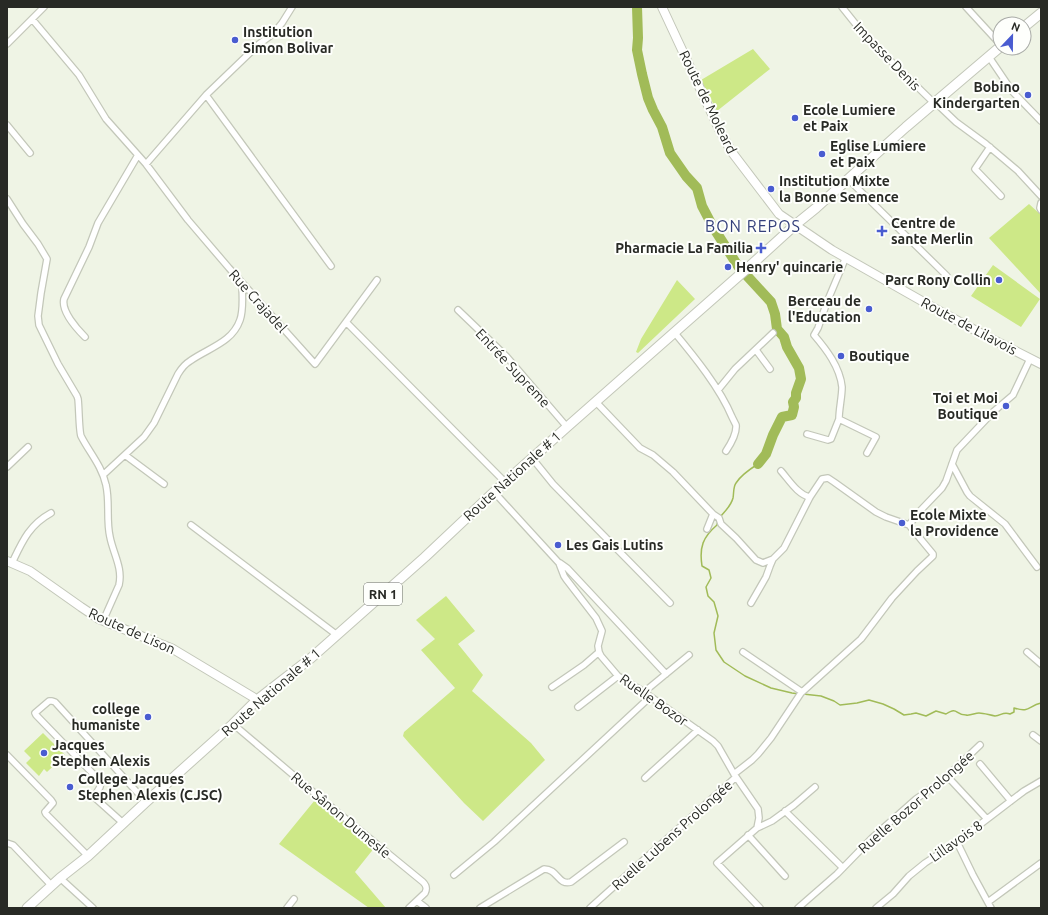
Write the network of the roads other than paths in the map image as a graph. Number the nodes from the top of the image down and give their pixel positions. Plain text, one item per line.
1 (44, 7) edge
2 (292, 7) edge
3 (662, 7) edge
4 (842, 7) edge
5 (966, 7) edge
6 (1041, 13) edge
7 (32, 19) junction
8 (1032, 20) edge
9 (992, 35) edge
10 (7, 44) edge
11 (990, 57) joint
12 (206, 95) junction
13 (935, 102) junction
14 (1041, 121) edge
15 (7, 125) edge
16 (990, 147) junction
17 (30, 153) dead end
18 (138, 155) junction
19 (146, 164) junction
20 (848, 179) junction
21 (1001, 196) dead end
22 (1041, 196) edge
23 (7, 199) edge
24 (1041, 203) edge
25 (1041, 210) edge
26 (795, 225) junction
27 (846, 257) junction
28 (331, 266) dead end
29 (947, 276) dead end
30 (377, 280) dead end
31 (242, 283) junction
32 (458, 310) dead end
33 (346, 322) junction
34 (674, 332) junction
35 (773, 333) dead end
36 (85, 337) dead end
37 (756, 350) junction
38 (1030, 358) junction
39 (1041, 364) edge
40 (770, 369) dead end
41 (718, 390) junction
42 (596, 402) junction
43 (839, 419) junction
44 (567, 426) junction
45 (807, 434) dead end
46 (28, 447) dead end
47 (726, 451) dead end
48 (867, 453) dead end
49 (125, 455) junction
50 (532, 458) junction
51 (952, 464) junction
52 (7, 467) edge
53 (782, 471) dead end
54 (103, 475) junction
55 (505, 482) junction
56 (164, 484) dead end
57 (494, 492) junction
58 (810, 497) junction
59 (51, 513) dead end
60 (713, 514) junction
61 (191, 525) dead end
62 (909, 526) junction
63 (707, 528) dead end
64 (773, 559) junction
65 (10, 562) edge
66 (559, 563) junction
67 (763, 563) junction
68 (1037, 567) dead end
69 (768, 572) junction
70 (670, 603) dead end
71 (751, 603) dead end
72 (103, 621) junction
73 (337, 635) junction
74 (599, 652) junction
75 (743, 652) dead end
76 (1027, 652) dead end
77 (689, 655) dead end
78 (1041, 664) edge
79 (666, 674) junction
80 (618, 676) junction
81 (552, 687) dead end
82 (644, 692) junction
83 (802, 692) junction
84 (650, 697) junction
85 (257, 700) junction
86 (578, 707) dead end
87 (233, 724) junction
88 (698, 730) junction
89 (1033, 735) dead end
90 (1041, 741) edge
91 (980, 745) dead end
92 (7, 755) edge
93 (980, 764) dead end
94 (735, 776) junction
95 (947, 776) junction
96 (644, 778) dead end
97 (1041, 781) edge
98 (815, 787) dead end
99 (1011, 801) junction
100 (146, 802) junction
101 (785, 811) junction
102 (987, 819) junction
103 (123, 823) junction
104 (758, 828) junction
105 (748, 836) junction
106 (624, 842) dead end
107 (956, 842) junction
108 (7, 843) edge
109 (88, 856) junction
110 (1041, 863) edge
111 (843, 868) junction
112 (454, 875) dead end
113 (785, 876) dead end
114 (60, 878) junction
115 (52, 886) junction
116 (294, 899) dead end
117 (417, 901) junction
118 (988, 902) junction
119 (801, 906) edge
120 (27, 908) edge
121 (93, 908) edge
122 (287, 908) edge
123 (409, 908) edge
124 (426, 908) edge
125 (480, 908) edge
126 (590, 908) edge
127 (760, 908) edge
128 (810, 908) edge
129 (876, 908) edge
130 (992, 908) edge

1 - 7 street
2 - 12 street
3 - 26 street, Route de Moleard
4 - 13 street, Impasse Denis
5 - 9 street
6 - 8 main road
7 - 10 street
7 - 18 street, Rue Crajadel
11 - 13 main road, Route Nationale # 1 / RN 1
11 - 14 street
12 - 19 street
12 - 28 street
13 - 16 street, Impasse Denis
13 - 20 main road, Route Nationale # 1 / RN 1
15 - 17 street
16 - 21 street
16 - 22 street, Impasse Denis
18 - 19 street, Rue Crajadel
18 - 36 street
19 - 31 street, Rue Crajadel
20 - 26 main road, Route Nationale # 1 / RN 1
20 - 29 street
23 - 54 street
24 - 25 street
26 - 27 street, Route de Lilavois
26 - 34 main road, Route Nationale # 1 / RN 1
27 - 38 street, Route de Lilavois
27 - 43 street
30 - 33 street
31 - 33 street, Rue Crajadel
31 - 49 street
32 - 44 street, Entrée Supreme
33 - 55 street
34 - 41 street
34 - 42 main road, Route Nationale # 1 / RN 1
35 - 37 street
37 - 40 street
37 - 41 street
38 - 39 street, Route de Lilavois
38 - 51 street
41 - 47 street
42 - 44 main road, Route Nationale # 1 / RN 1
42 - 60 street
43 - 45 street
43 - 48 street
44 - 50 main road, Route Nationale # 1 / RN 1
46 - 52 street
49 - 54 street
49 - 56 street
50 - 55 main road, Route Nationale # 1 / RN 1
50 - 70 street
51 - 62 street
51 - 68 street
53 - 58 street
54 - 72 street
55 - 57 main road, Route Nationale # 1 / RN 1
57 - 66 street
57 - 73 main road, Route Nationale # 1 / RN 1
58 - 62 street
58 - 64 street
59 - 65 street
60 - 63 street
60 - 67 street
61 - 73 street
62 - 83 street, Ruelle Lubens Prolongée
64 - 67 street
64 - 69 street
65 - 72 street, Route de Lison
66 - 74 street
66 - 79 street
67 - 69 street
69 - 71 street
72 - 85 street, Route de Lison
73 - 85 main road, Route Nationale # 1 / RN 1
74 - 80 street, Ruelle Bozor
74 - 81 street
75 - 83 street
76 - 78 street
77 - 79 street
79 - 82 street
80 - 82 street, Ruelle Bozor
80 - 86 street
82 - 84 street, Ruelle Bozor
83 - 94 street, Ruelle Lubens Prolongée
84 - 88 street, Ruelle Bozor
84 - 112 street
85 - 87 main road, Route Nationale # 1 / RN 1
87 - 100 main road, Route Nationale # 1 / RN 1
87 - 117 street, Rue Sânon Dumesle
88 - 94 street, Ruelle Bozor
88 - 96 street
89 - 90 street
91 - 95 street, Ruelle Bozor Prolongée
92 - 109 street
93 - 99 street
94 - 104 street, Ruelle Bozor
94 - 126 street, Ruelle Lubens Prolongée
95 - 102 street
95 - 111 street, Ruelle Bozor Prolongée
97 - 99 street, Lillavois 8
98 - 101 street
99 - 102 street, Lillavois 8
100 - 103 main road, Route Nationale # 1 / RN 1
100 - 103 street
101 - 104 street
101 - 111 street
102 - 107 street, Lillavois 8
103 - 109 main road, Route Nationale # 1 / RN 1
104 - 105 street
105 - 113 street
105 - 127 street
106 - 125 street
107 - 118 street
107 - 129 street, Lillavois 8
108 - 115 street
109 - 114 main road, Route Nationale # 1 / RN 1
110 - 118 street
111 - 119 street, Ruelle Bozor Prolongée
114 - 115 main road, Route Nationale # 1 / RN 1
114 - 121 street
115 - 120 main road, Route Nationale # 1 / RN 1
116 - 122 street
117 - 123 street, Rue Sânon Dumesle
117 - 124 street
118 - 130 street
119 - 128 street

